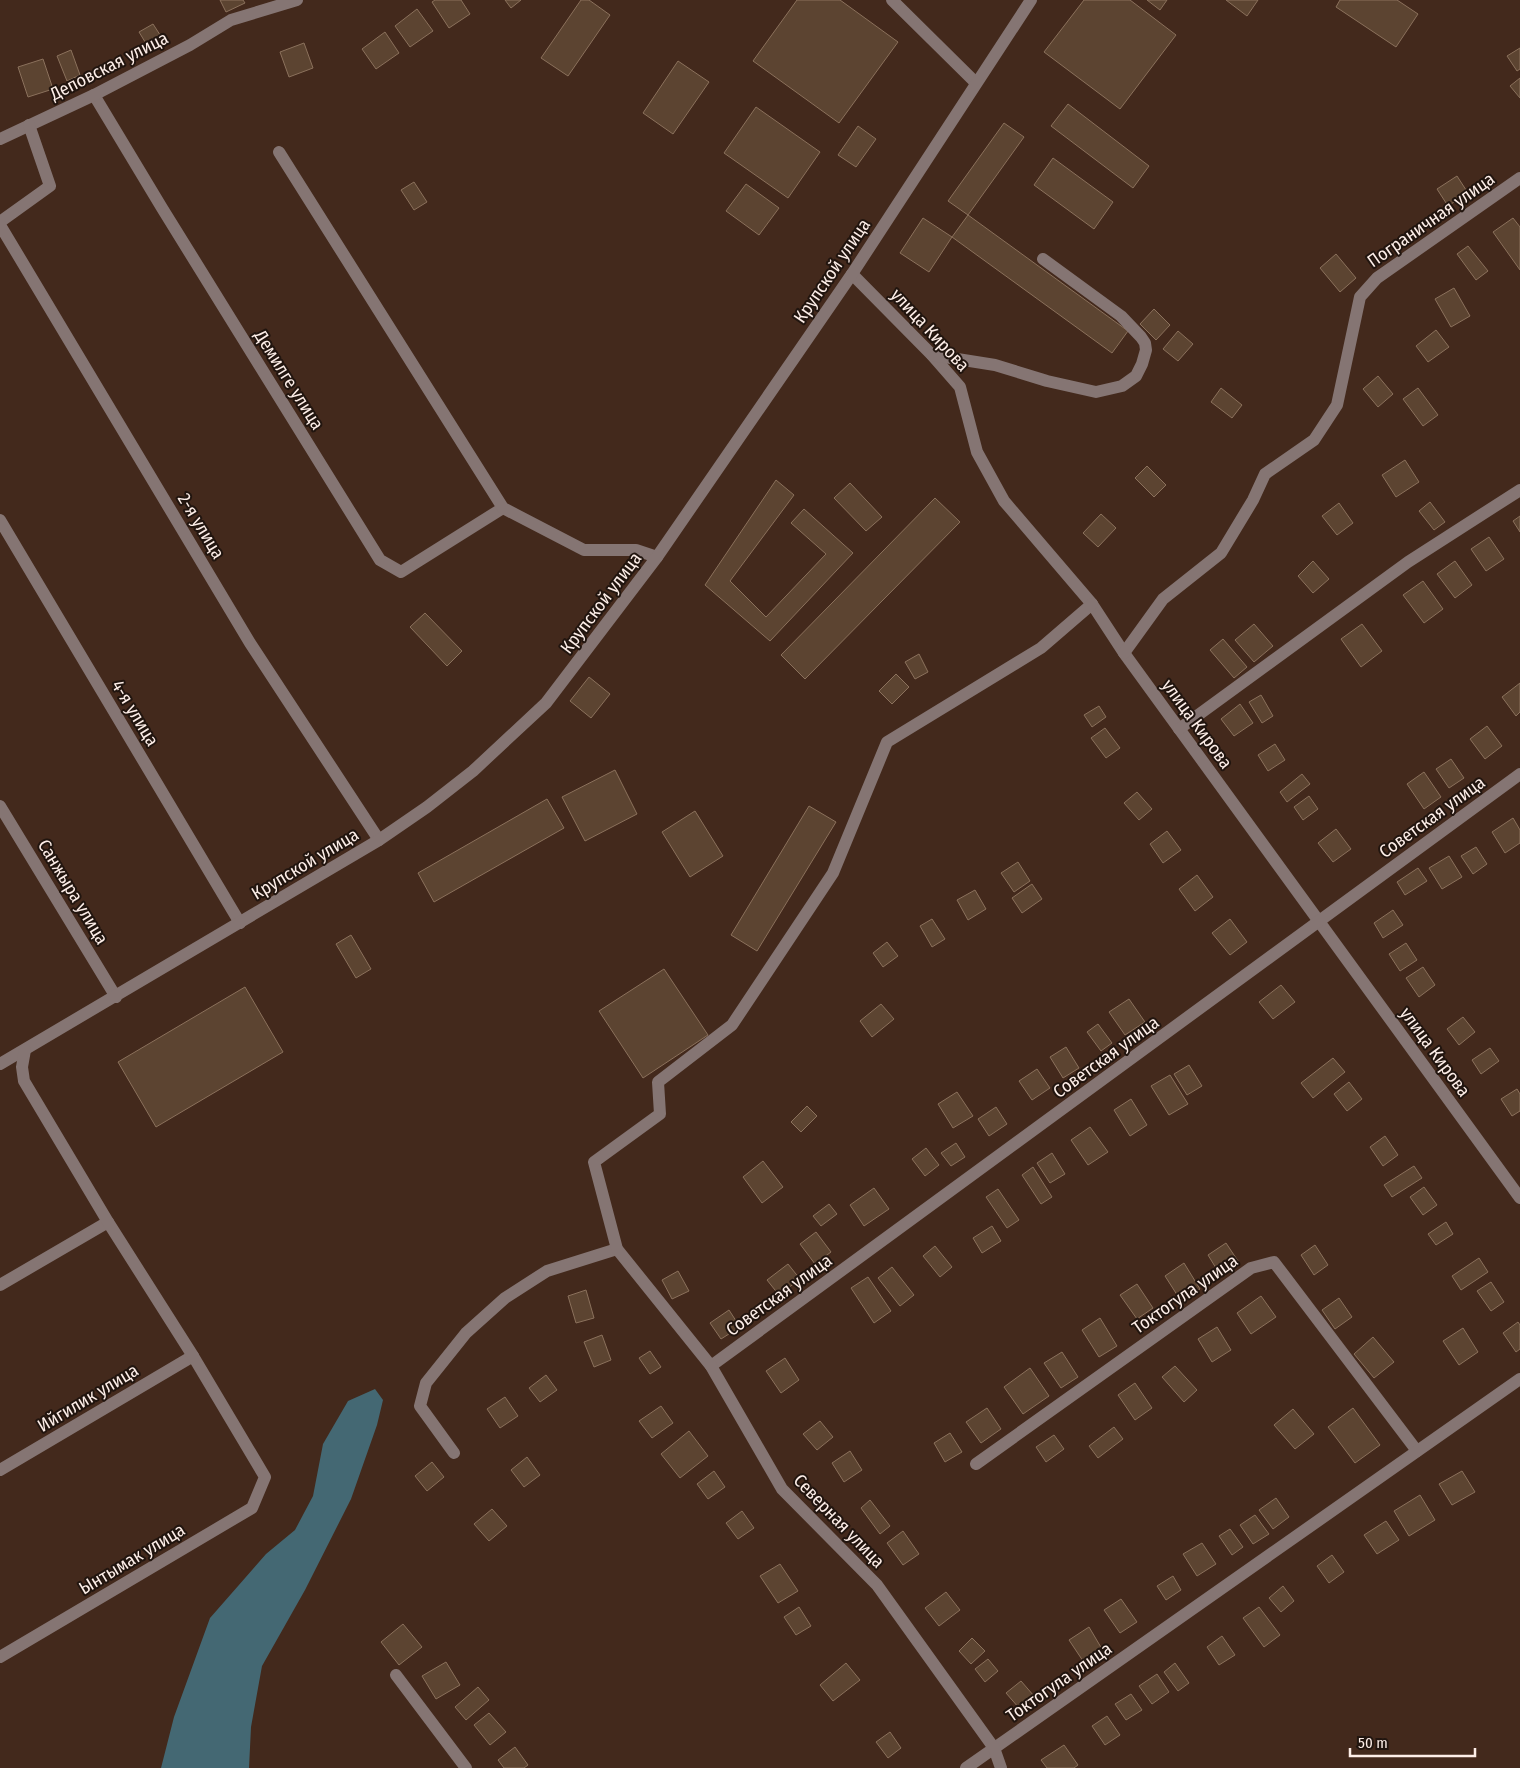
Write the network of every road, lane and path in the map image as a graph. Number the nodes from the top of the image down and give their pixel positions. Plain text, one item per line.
1 (297, 0) edge
2 (892, 0) edge
3 (1031, 0) edge
4 (976, 83) junction
5 (94, 94) junction
6 (29, 125) junction
7 (0, 139) edge
8 (279, 152) dead end
9 (1520, 178) edge
10 (0, 224) edge
11 (1043, 258) dead end
12 (852, 274) junction
13 (932, 354) junction
14 (1520, 490) edge
15 (503, 508) junction
16 (0, 520) edge
17 (657, 557) junction
18 (1092, 604) junction
19 (1124, 653) junction
20 (1179, 729) junction
21 (1520, 774) edge
22 (0, 806) edge
23 (379, 840) junction
24 (1320, 922) junction
25 (240, 923) junction
26 (116, 997) junction
27 (25, 1050) junction
28 (0, 1064) edge
29 (1520, 1198) edge
30 (108, 1222) junction
31 (618, 1249) junction
32 (0, 1285) edge
33 (193, 1356) junction
34 (711, 1366) junction
35 (1520, 1379) edge
36 (1417, 1451) junction
37 (454, 1452) dead end
38 (976, 1464) dead end
39 (0, 1470) edge
40 (0, 1657) edge
41 (396, 1675) dead end
42 (994, 1748) junction
43 (466, 1768) edge
44 (966, 1768) edge
45 (1001, 1768) edge

1 - 5 street, Деповская улица
2 - 4 street
3 - 4 street, Крупской улица
4 - 12 street, Крупской улица
5 - 6 street, Деповская улица
5 - 15 street, Демилге улица
6 - 7 street, Деповская улица
6 - 10 street, 2-я улица
8 - 15 street
9 - 19 street, Пограничная улица
10 - 23 street, 2-я улица
11 - 13 street
12 - 13 street, улица Кирова
12 - 17 street, Крупской улица
13 - 18 street, улица Кирова
14 - 20 street
15 - 17 street
16 - 25 street, 4-я улица
17 - 23 street, Крупской улица
18 - 19 street, улица Кирова
18 - 31 street
19 - 20 street, улица Кирова
20 - 24 street, улица Кирова
21 - 24 street, Советская улица
22 - 26 street, Санжыра улица
23 - 25 street, Крупской улица
24 - 29 street, улица Кирова
24 - 34 street, Советская улица
25 - 26 street, Крупской улица
26 - 27 street, Крупской улица
27 - 28 street, Крупской улица
27 - 30 street
30 - 32 street
30 - 33 street
31 - 34 street, Северная улица
31 - 37 street
33 - 39 street, Ийгилик улица
33 - 40 street, Ынтымак улица
34 - 42 street, Северная улица
35 - 36 street, Токтогула улица
36 - 38 street, Токтогула улица
36 - 42 street, Токтогула улица
41 - 43 street
42 - 44 street, Токтогула улица
42 - 45 street, Северная улица

